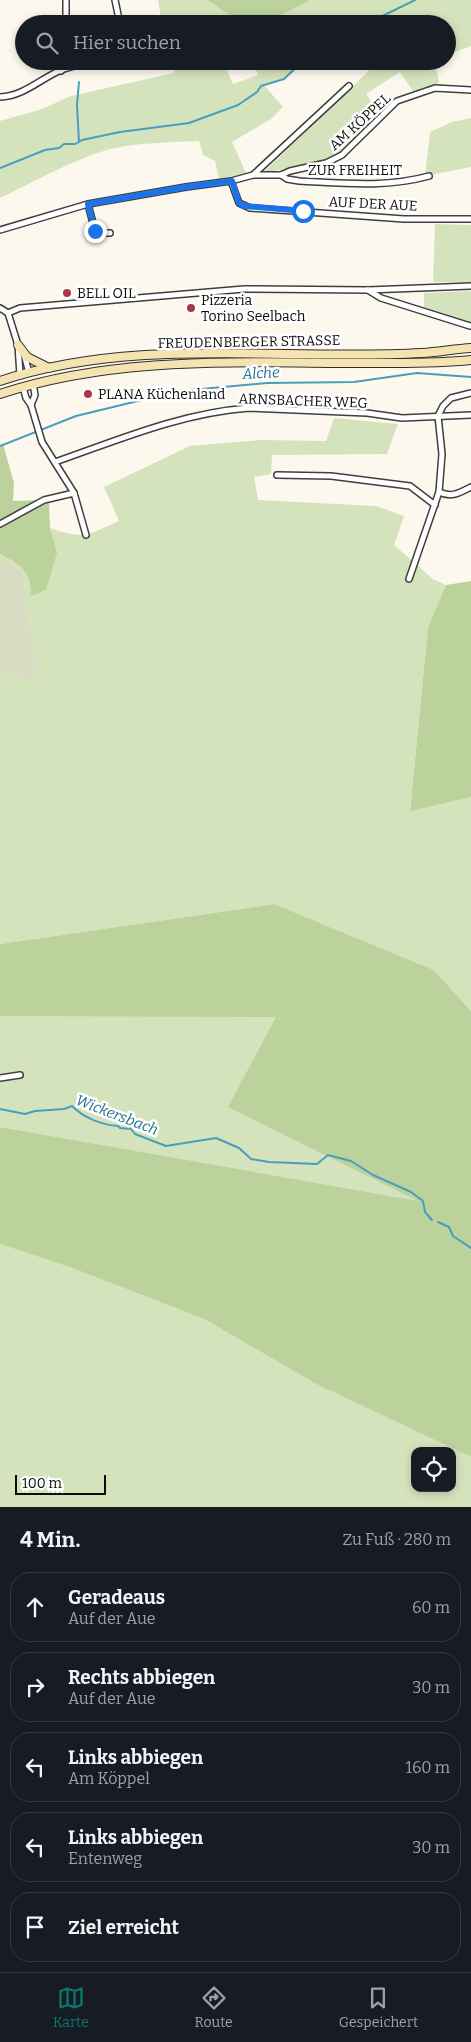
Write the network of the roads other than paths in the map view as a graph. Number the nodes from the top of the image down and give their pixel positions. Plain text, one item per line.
1 (66, 0) edge
2 (115, 0) edge
3 (66, 15) edge
4 (118, 15) edge
5 (61, 70) edge
6 (349, 86) dead end
7 (471, 90) edge
8 (0, 97) edge
9 (253, 175) junction
10 (281, 175) junction
11 (429, 176) dead end
12 (232, 181) junction
13 (88, 204) junction
14 (471, 219) edge
15 (0, 230) edge
16 (110, 233) dead end
17 (471, 286) edge
18 (368, 290) junction
19 (0, 308) edge
20 (8, 313) junction
21 (470, 326) edge
22 (18, 345) junction
23 (471, 348) edge
24 (23, 353) junction
25 (471, 360) edge
26 (49, 368) junction
27 (29, 373) junction
28 (20, 375) junction
29 (0, 381) edge
30 (33, 384) junction
31 (23, 387) junction
32 (0, 394) edge
33 (471, 394) edge
34 (31, 405) junction
35 (471, 415) edge
36 (438, 416) junction
37 (55, 462) junction
38 (277, 475) dead end
39 (471, 487) edge
40 (438, 492) junction
41 (74, 493) junction
42 (435, 505) junction
43 (0, 524) edge
44 (86, 535) dead end
45 (409, 579) dead end
46 (20, 1075) dead end
47 (0, 1078) edge

1 - 3 street
2 - 4 street
5 - 8 street
6 - 9 street
7 - 10 street, AM KÖPPEL
9 - 10 street, AM KÖPPEL
9 - 12 street, AM KÖPPEL
10 - 11 street, ZUR FREIHEIT
12 - 13 street, AM KÖPPEL
12 - 14 street, AUF DER AUE
13 - 15 street, AM KÖPPEL
13 - 16 street
17 - 18 street
18 - 20 street
18 - 21 street
19 - 20 street
20 - 22 street
22 - 24 main road
22 - 28 street
23 - 26 main road, FREUDENBERGER STRASSE
24 - 26 main road
24 - 27 street
25 - 30 main road, FREUDENBERGER STRASSE
26 - 27 main road, FREUDENBERGER STRASSE
27 - 28 main road, FREUDENBERGER STRASSE
27 - 30 main road
28 - 29 main road, FREUDENBERGER STRASSE
28 - 31 main road
30 - 31 main road, FREUDENBERGER STRASSE
30 - 34 street
31 - 32 main road, FREUDENBERGER STRASSE
31 - 34 street
33 - 36 street
34 - 37 street
35 - 36 street, ARNSBACHER WEG
36 - 37 street, ARNSBACHER WEG
36 - 40 street
37 - 41 street
38 - 42 street
39 - 40 street
40 - 42 street
41 - 43 street
41 - 44 street
42 - 45 street
46 - 47 street

